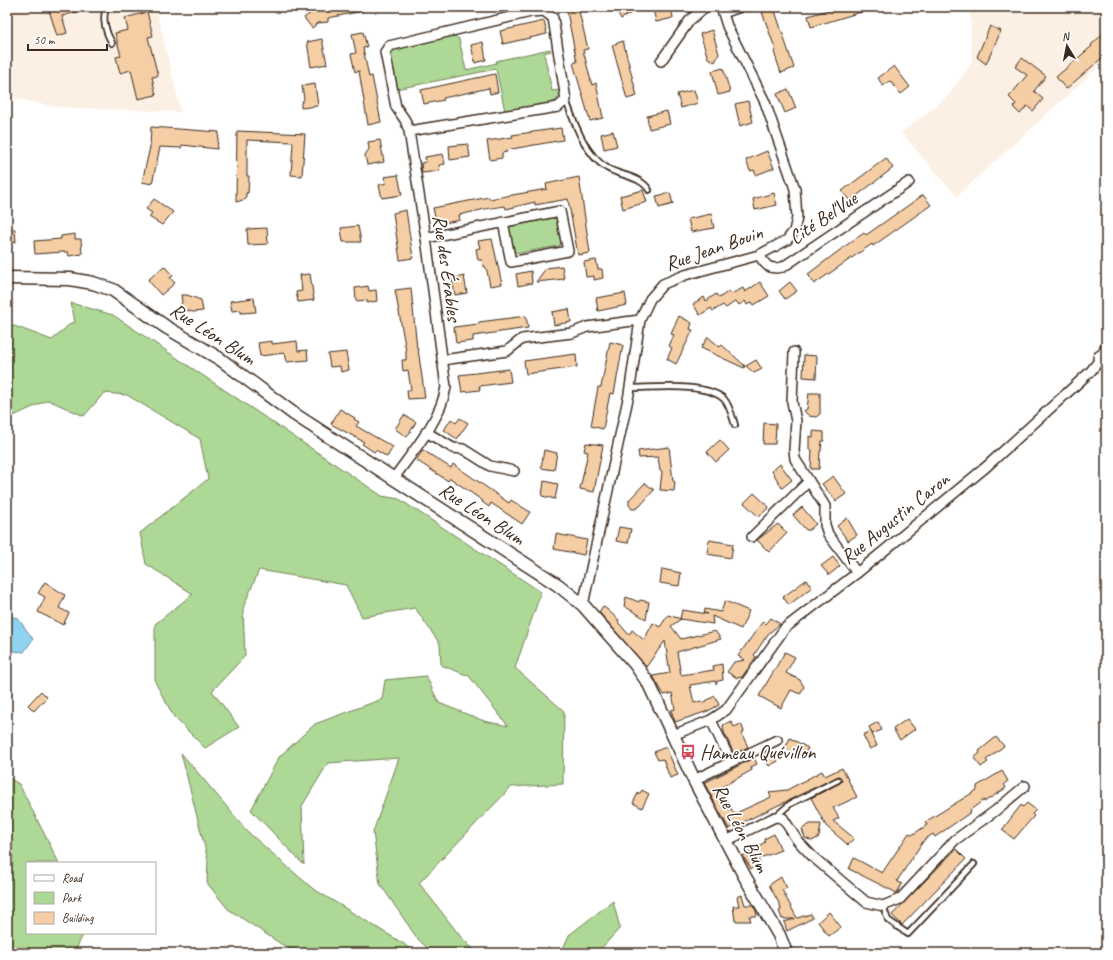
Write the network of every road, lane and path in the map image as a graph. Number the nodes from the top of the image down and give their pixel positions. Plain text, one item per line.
1 (107, 7) edge
2 (705, 7) edge
3 (740, 7) edge
4 (722, 10) edge
5 (112, 43) dead end
6 (661, 61) dead end
7 (566, 100) junction
8 (409, 131) junction
9 (909, 182) dead end
10 (649, 190) dead end
11 (503, 222) junction
12 (426, 238) junction
13 (760, 255) junction
14 (7, 278) edge
15 (640, 320) junction
16 (794, 352) dead end
17 (1104, 354) edge
18 (442, 360) junction
19 (630, 388) junction
20 (734, 425) dead end
21 (426, 432) junction
22 (514, 471) dead end
23 (394, 478) junction
24 (809, 481) junction
25 (752, 537) dead end
26 (857, 573) junction
27 (583, 605) junction
28 (711, 720) junction
29 (673, 735) junction
30 (777, 740) dead end
31 (731, 762) junction
32 (694, 780) junction
33 (838, 780) dead end
34 (1025, 786) dead end
35 (774, 817) junction
36 (726, 841) junction
37 (974, 864) dead end
38 (883, 906) junction
39 (786, 953) edge

1 - 5 lane
2 - 6 street
3 - 4 street
4 - 13 street, Rue Jean Bouin
7 - 8 street
7 - 8 street, Rue des Érables
7 - 10 lane
8 - 12 street, Rue des Érables
9 - 13 street, Cité Bel'Vue
11 - 11 street
11 - 12 street
12 - 18 street, Rue des Érables
13 - 15 street, Rue Jean Bouin
14 - 23 street, Rue Léon Blum
15 - 18 street
15 - 19 street, Rue Jean Bouin
16 - 24 street
17 - 26 street, Rue Augustin Caron
18 - 21 street, Rue des Érables
19 - 20 lane
19 - 27 street, Rue Jean Bouin
21 - 22 street
21 - 23 street, Rue des Érables
23 - 27 street, Rue Léon Blum
24 - 25 street
24 - 26 street
26 - 28 street, Rue Augustin Caron
27 - 29 street, Rue Léon Blum
28 - 29 street, Rue Augustin Caron
28 - 31 street
29 - 32 street, Rue Léon Blum
30 - 31 street
31 - 32 street
32 - 36 street, Rue Léon Blum
33 - 35 lane
34 - 38 street
35 - 36 street
35 - 38 street
36 - 39 street, Rue Léon Blum
37 - 38 lane

